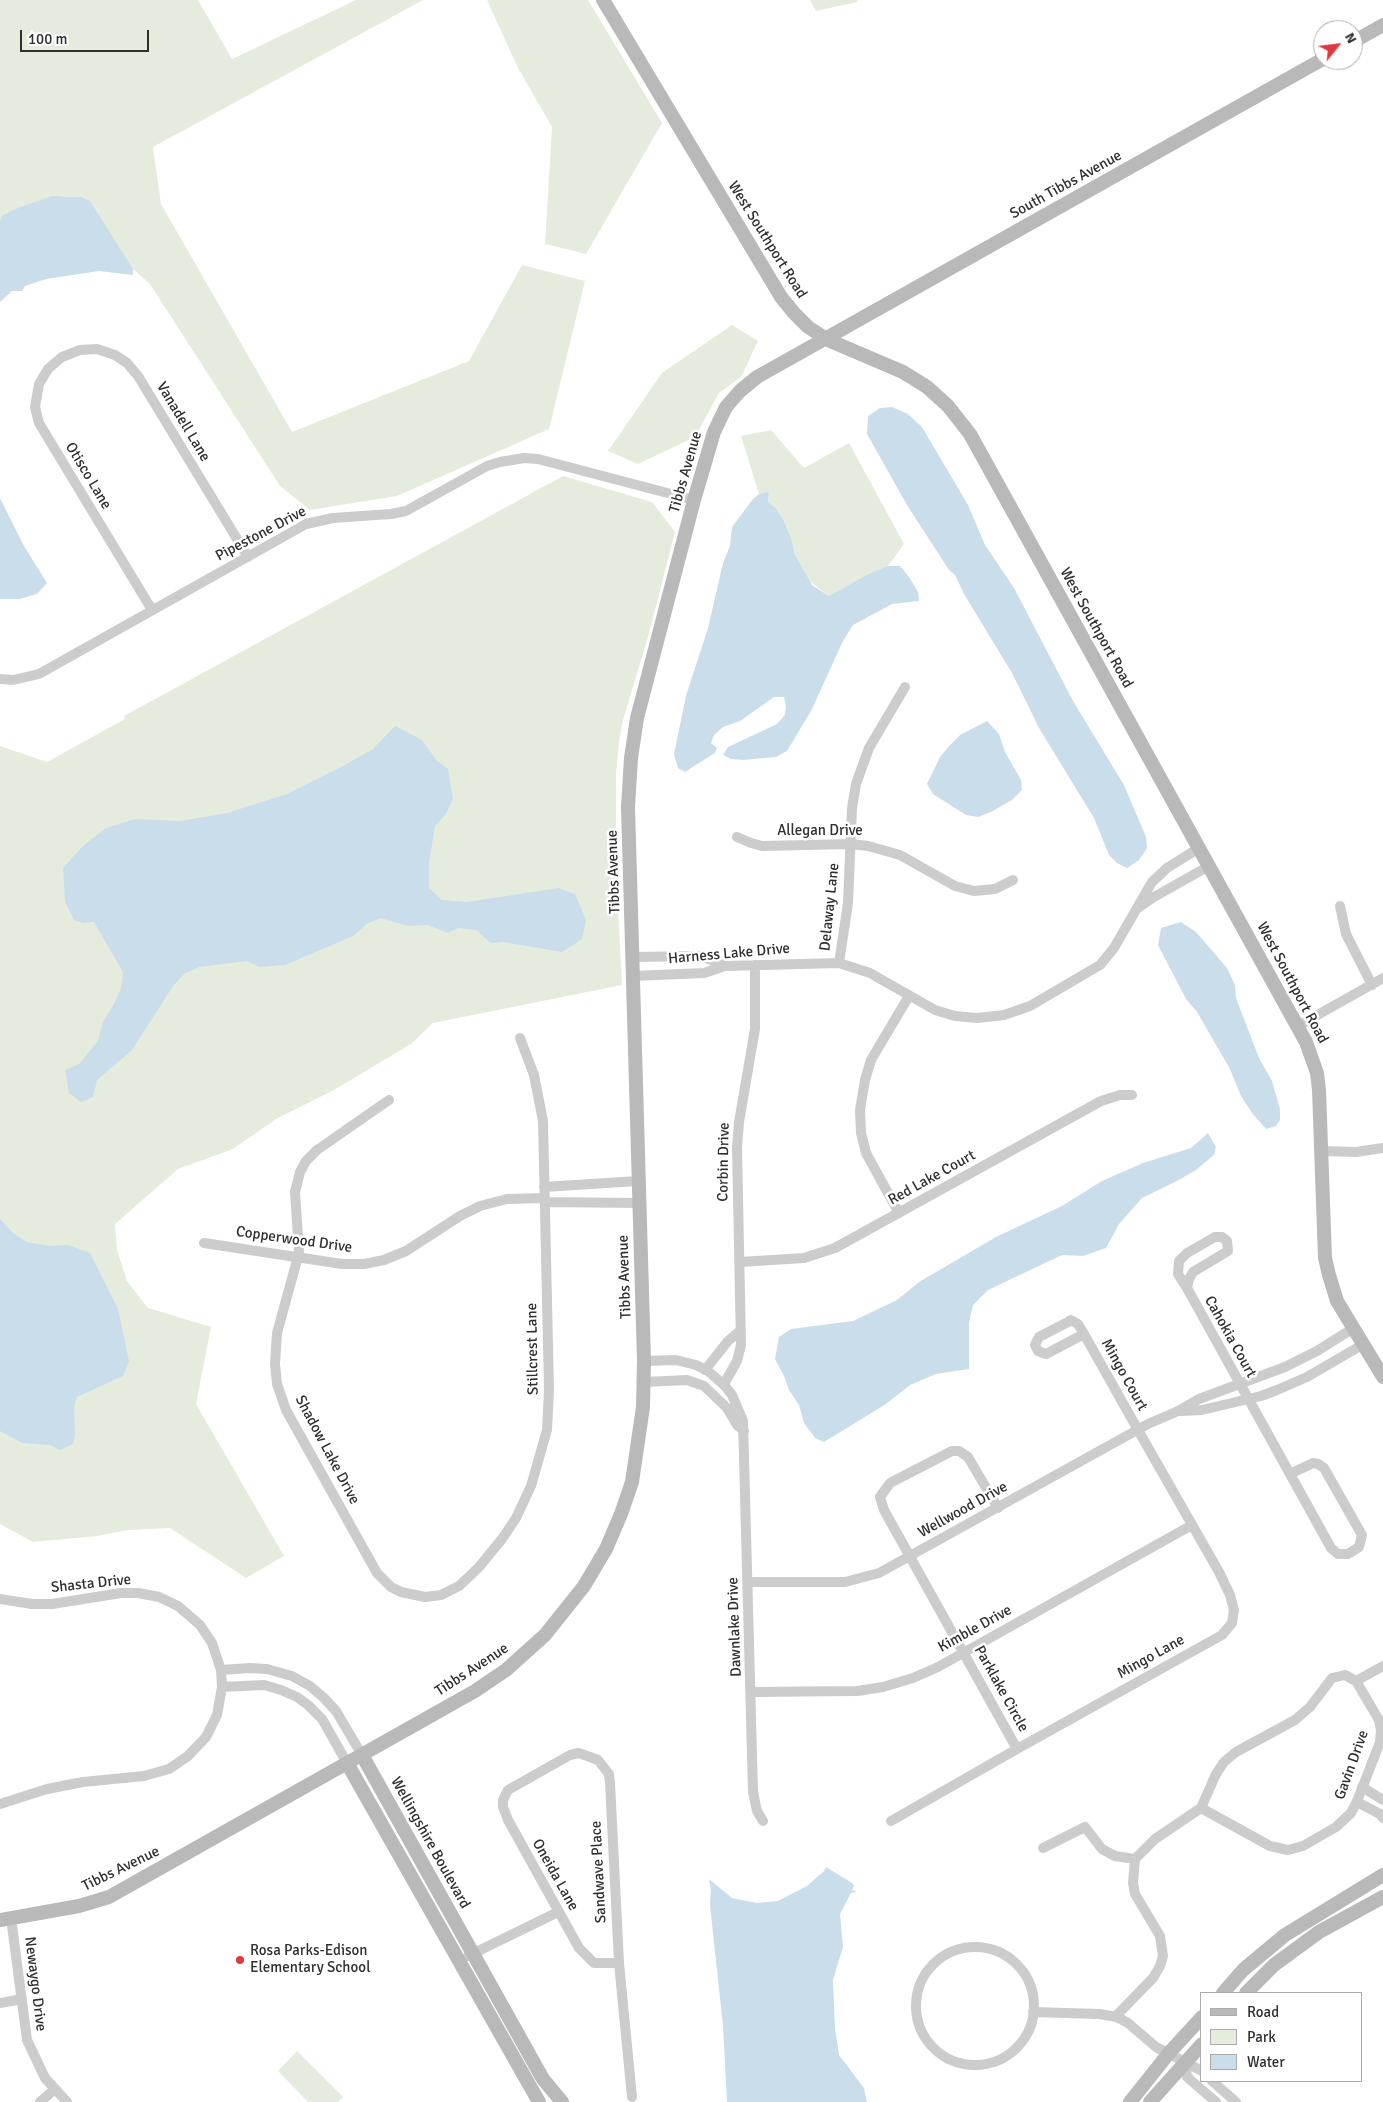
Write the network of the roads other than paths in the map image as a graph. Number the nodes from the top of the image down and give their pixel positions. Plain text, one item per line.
1 (603, 0) edge
2 (1383, 25) edge
3 (1363, 36) edge
4 (1313, 65) edge
5 (825, 338) junction
6 (62, 356) joint
7 (694, 500) junction
8 (248, 557) junction
9 (152, 610) junction
10 (0, 679) edge
11 (905, 688) dead end
12 (737, 837) dead end
13 (851, 844) junction
14 (1200, 848) junction
15 (1209, 866) junction
16 (1013, 880) dead end
17 (1340, 906) dead end
18 (1137, 908) junction
19 (632, 957) junction
20 (839, 963) junction
21 (756, 965) junction
22 (725, 966) junction
23 (633, 976) junction
24 (1383, 978) edge
25 (1372, 985) junction
26 (909, 996) junction
27 (1298, 1026) junction
28 (520, 1038) dead end
29 (1132, 1095) dead end
30 (389, 1100) dead end
31 (1383, 1148) edge
32 (1323, 1151) junction
33 (638, 1181) junction
34 (544, 1187) junction
35 (545, 1200) junction
36 (639, 1203) junction
37 (899, 1213) junction
38 (204, 1243) dead end
39 (298, 1257) junction
40 (740, 1262) junction
41 (1187, 1288) junction
42 (1352, 1329) junction
43 (740, 1331) junction
44 (1084, 1334) dead end
45 (1362, 1345) junction
46 (644, 1361) junction
47 (705, 1370) junction
48 (1383, 1377) edge
49 (644, 1382) junction
50 (721, 1382) junction
51 (1239, 1384) junction
52 (709, 1390) junction
53 (1248, 1400) junction
54 (1178, 1411) junction
55 (1138, 1430) junction
56 (744, 1431) junction
57 (1290, 1474) junction
58 (998, 1508) junction
59 (1192, 1526) junction
60 (910, 1557) junction
61 (748, 1582) junction
62 (411, 1596) joint
63 (0, 1599) edge
64 (964, 1652) junction
65 (1383, 1666) edge
66 (221, 1670) junction
67 (1356, 1681) junction
68 (222, 1686) junction
69 (752, 1692) junction
70 (1017, 1749) junction
71 (362, 1755) junction
72 (347, 1763) junction
73 (1362, 1787) junction
74 (503, 1800) joint
75 (1383, 1800) edge
76 (1357, 1802) junction
77 (0, 1804) edge
78 (1201, 1808) junction
79 (1383, 1818) edge
80 (762, 1820) dead end
81 (891, 1821) dead end
82 (1043, 1848) dead end
83 (1134, 1858) junction
84 (1383, 1875) edge
85 (1383, 1897) edge
86 (558, 1912) junction
87 (6, 1919) edge
88 (473, 1954) junction
89 (458, 1961) junction
90 (619, 1963) junction
91 (1224, 1992) edge
92 (1247, 1992) edge
93 (22, 1999) junction
94 (0, 2003) edge
95 (1033, 2012) junction
96 (1115, 2017) junction
97 (1200, 2019) edge
98 (1200, 2046) edge
99 (1169, 2053) junction
100 (1185, 2063) junction
101 (1200, 2069) edge
102 (1213, 2082) edge
103 (55, 2089) junction
104 (632, 2097) dead end
105 (40, 2102) edge
106 (67, 2102) edge
107 (539, 2102) edge
108 (562, 2102) edge
109 (1130, 2102) edge
110 (1150, 2102) edge
111 (1216, 2102) edge
112 (1236, 2102) edge

1 - 5 street, West Southport Road
2 - 3 street
4 - 5 street, South Tibbs Avenue
5 - 7 street, Tibbs Avenue
5 - 14 street, West Southport Road
6 - 8 street, Vanadell Lane
6 - 9 street, Otisco Lane
7 - 8 street, Pipestone Drive
7 - 19 street, Tibbs Avenue
8 - 9 street, Pipestone Drive
9 - 10 street, Pipestone Drive
11 - 13 street, Delaway Lane
12 - 13 street, Allegan Drive
13 - 16 street, Allegan Drive
13 - 20 street, Delaway Lane
14 - 15 street, West Southport Road
14 - 18 street, Harness Lake Drive
15 - 18 street
15 - 27 street, West Southport Road
17 - 25 street
18 - 26 street, Harness Lake Drive
19 - 22 street
19 - 23 street, Tibbs Avenue
20 - 21 street, Harness Lake Drive
20 - 26 street, Harness Lake Drive
21 - 22 street, Harness Lake Drive
21 - 40 street, Corbin Drive
22 - 23 street, Harness Lake Drive
23 - 33 street, Tibbs Avenue
24 - 25 street
25 - 27 street
26 - 37 street
27 - 32 street, West Southport Road
28 - 34 street, Stillcrest Lane
29 - 37 street, Red Lake Court
30 - 39 street, Shadow Lake Drive
31 - 32 street
32 - 42 street, West Southport Road
33 - 34 street
33 - 36 street, Tibbs Avenue
34 - 35 street, Stillcrest Lane
35 - 36 street, Copperwood Drive
35 - 39 street, Copperwood Drive
35 - 62 street, Stillcrest Lane
36 - 46 street, Tibbs Avenue
37 - 40 street, Red Lake Court
38 - 39 street, Copperwood Drive
39 - 62 street, Shadow Lake Drive
40 - 43 street, Corbin Drive
41 - 41 street, Cahokia Court
41 - 51 street, Cahokia Court
42 - 45 street, West Southport Road
42 - 51 street, Wellwood Drive
43 - 47 street
43 - 50 street, Corbin Drive
44 - 55 street, Mingo Court
45 - 48 street, West Southport Road
45 - 53 street, Wellwood Drive
46 - 47 street, Dawnlake Drive
46 - 49 street, Tibbs Avenue
47 - 50 street, Dawnlake Drive
49 - 52 street
49 - 71 street, Tibbs Avenue
50 - 52 street
50 - 56 street, Dawnlake Drive
51 - 53 street, Cahokia Court
51 - 54 street, Wellwood Drive
52 - 56 street
53 - 54 street, Wellwood Drive
53 - 57 street, Cahokia Court
54 - 55 street, Wellwood Drive
55 - 58 street, Wellwood Drive
55 - 59 street, Mingo Lane
56 - 61 street, Dawnlake Drive
57 - 57 street, Cahokia Court
58 - 60 street, Wellwood Drive
58 - 60 street, Parklake Circle
59 - 64 street, Kimble Drive
59 - 70 street, Mingo Lane
60 - 61 street, Wellwood Drive
60 - 64 street, Parklake Circle
61 - 69 street, Dawnlake Drive
63 - 66 street, Shasta Drive
64 - 69 street, Kimble Drive
64 - 70 street, Parklake Circle
65 - 67 street
66 - 68 street, Shasta Drive
66 - 71 street, Wellingshire Boulevard
67 - 73 street, Gavin Drive
67 - 78 street
68 - 72 street
68 - 77 street, Shasta Drive
69 - 80 street, Dawnlake Drive
70 - 81 street, Mingo Lane
71 - 72 street, Tibbs Avenue
71 - 88 street, Wellingshire Boulevard
72 - 87 street, Tibbs Avenue
72 - 89 street
73 - 75 street
73 - 76 street, Gavin Drive
74 - 86 street, Oneida Lane
74 - 90 street, Sandwave Place
76 - 78 street, Gavin Drive
76 - 79 street
78 - 83 street
82 - 83 street
83 - 96 street
84 - 91 street
85 - 92 street
86 - 88 street
86 - 90 street, Oneida Lane
87 - 93 street, Newaygo Drive
88 - 89 street
88 - 108 street, Wellingshire Boulevard
89 - 107 street
90 - 104 street, Sandwave Place
93 - 94 street
93 - 103 street, Newaygo Drive
95 - 95 street
95 - 96 street
96 - 99 street
97 - 99 street
98 - 100 street
99 - 100 street
99 - 109 street
100 - 101 street
100 - 110 street
100 - 111 street
102 - 112 street
103 - 105 street
103 - 106 street, Newaygo Drive

